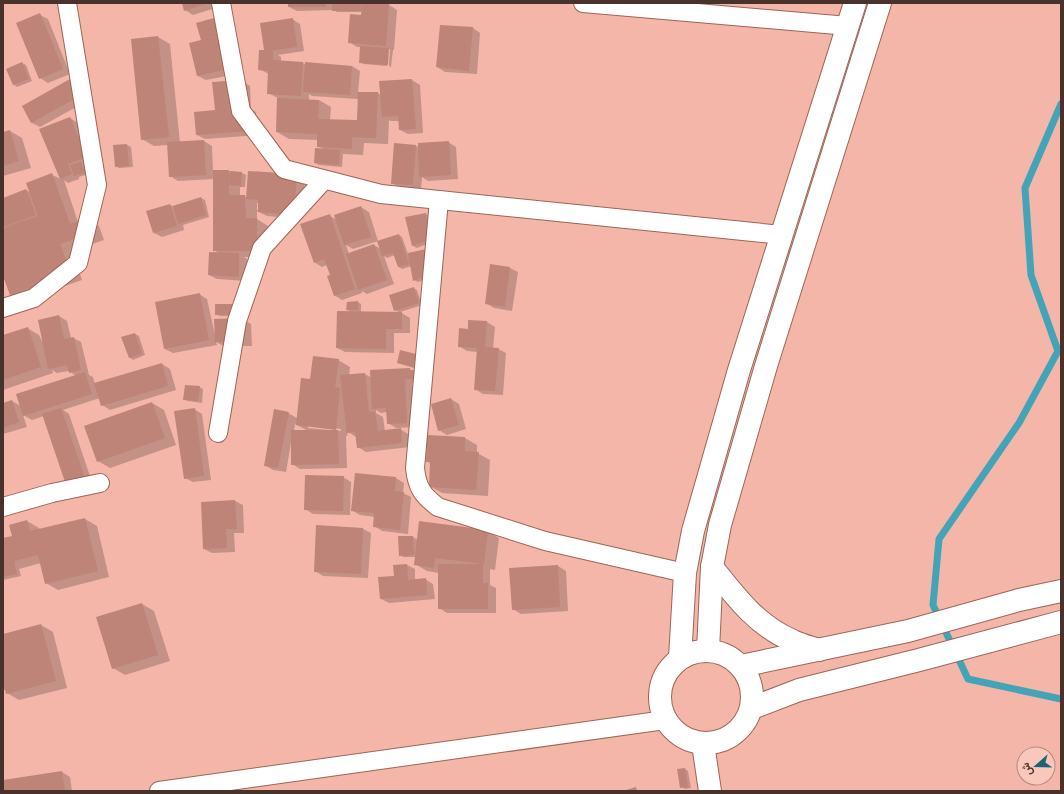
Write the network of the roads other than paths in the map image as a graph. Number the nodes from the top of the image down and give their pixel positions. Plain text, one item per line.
1 (67, 3) edge
2 (221, 3) edge
3 (583, 3) edge
4 (855, 3) edge
5 (880, 3) edge
6 (848, 26) junction
7 (324, 180) junction
8 (438, 200) junction
9 (782, 235) junction
10 (3, 308) edge
11 (218, 433) dead end
12 (100, 483) dead end
13 (3, 506) edge
14 (712, 567) junction
15 (685, 573) junction
16 (1061, 591) edge
17 (1061, 622) edge
18 (708, 650) junction
19 (820, 650) junction
20 (680, 658) junction
21 (741, 666) junction
22 (752, 708) junction
23 (665, 720) junction
24 (703, 744) junction
25 (159, 791) edge
26 (710, 791) edge

1 - 10 street
2 - 7 street
3 - 6 street
4 - 6 main road
5 - 14 main road
6 - 9 main road
7 - 8 street
7 - 11 street
8 - 9 street
8 - 15 street
9 - 15 main road
12 - 13 street
14 - 18 main road
14 - 19 main road
15 - 20 main road
16 - 19 main road
17 - 22 main road
18 - 20 main road
18 - 21 main road
19 - 21 main road
20 - 23 main road
21 - 22 main road
22 - 24 main road
23 - 24 main road
23 - 25 street
24 - 26 main road

